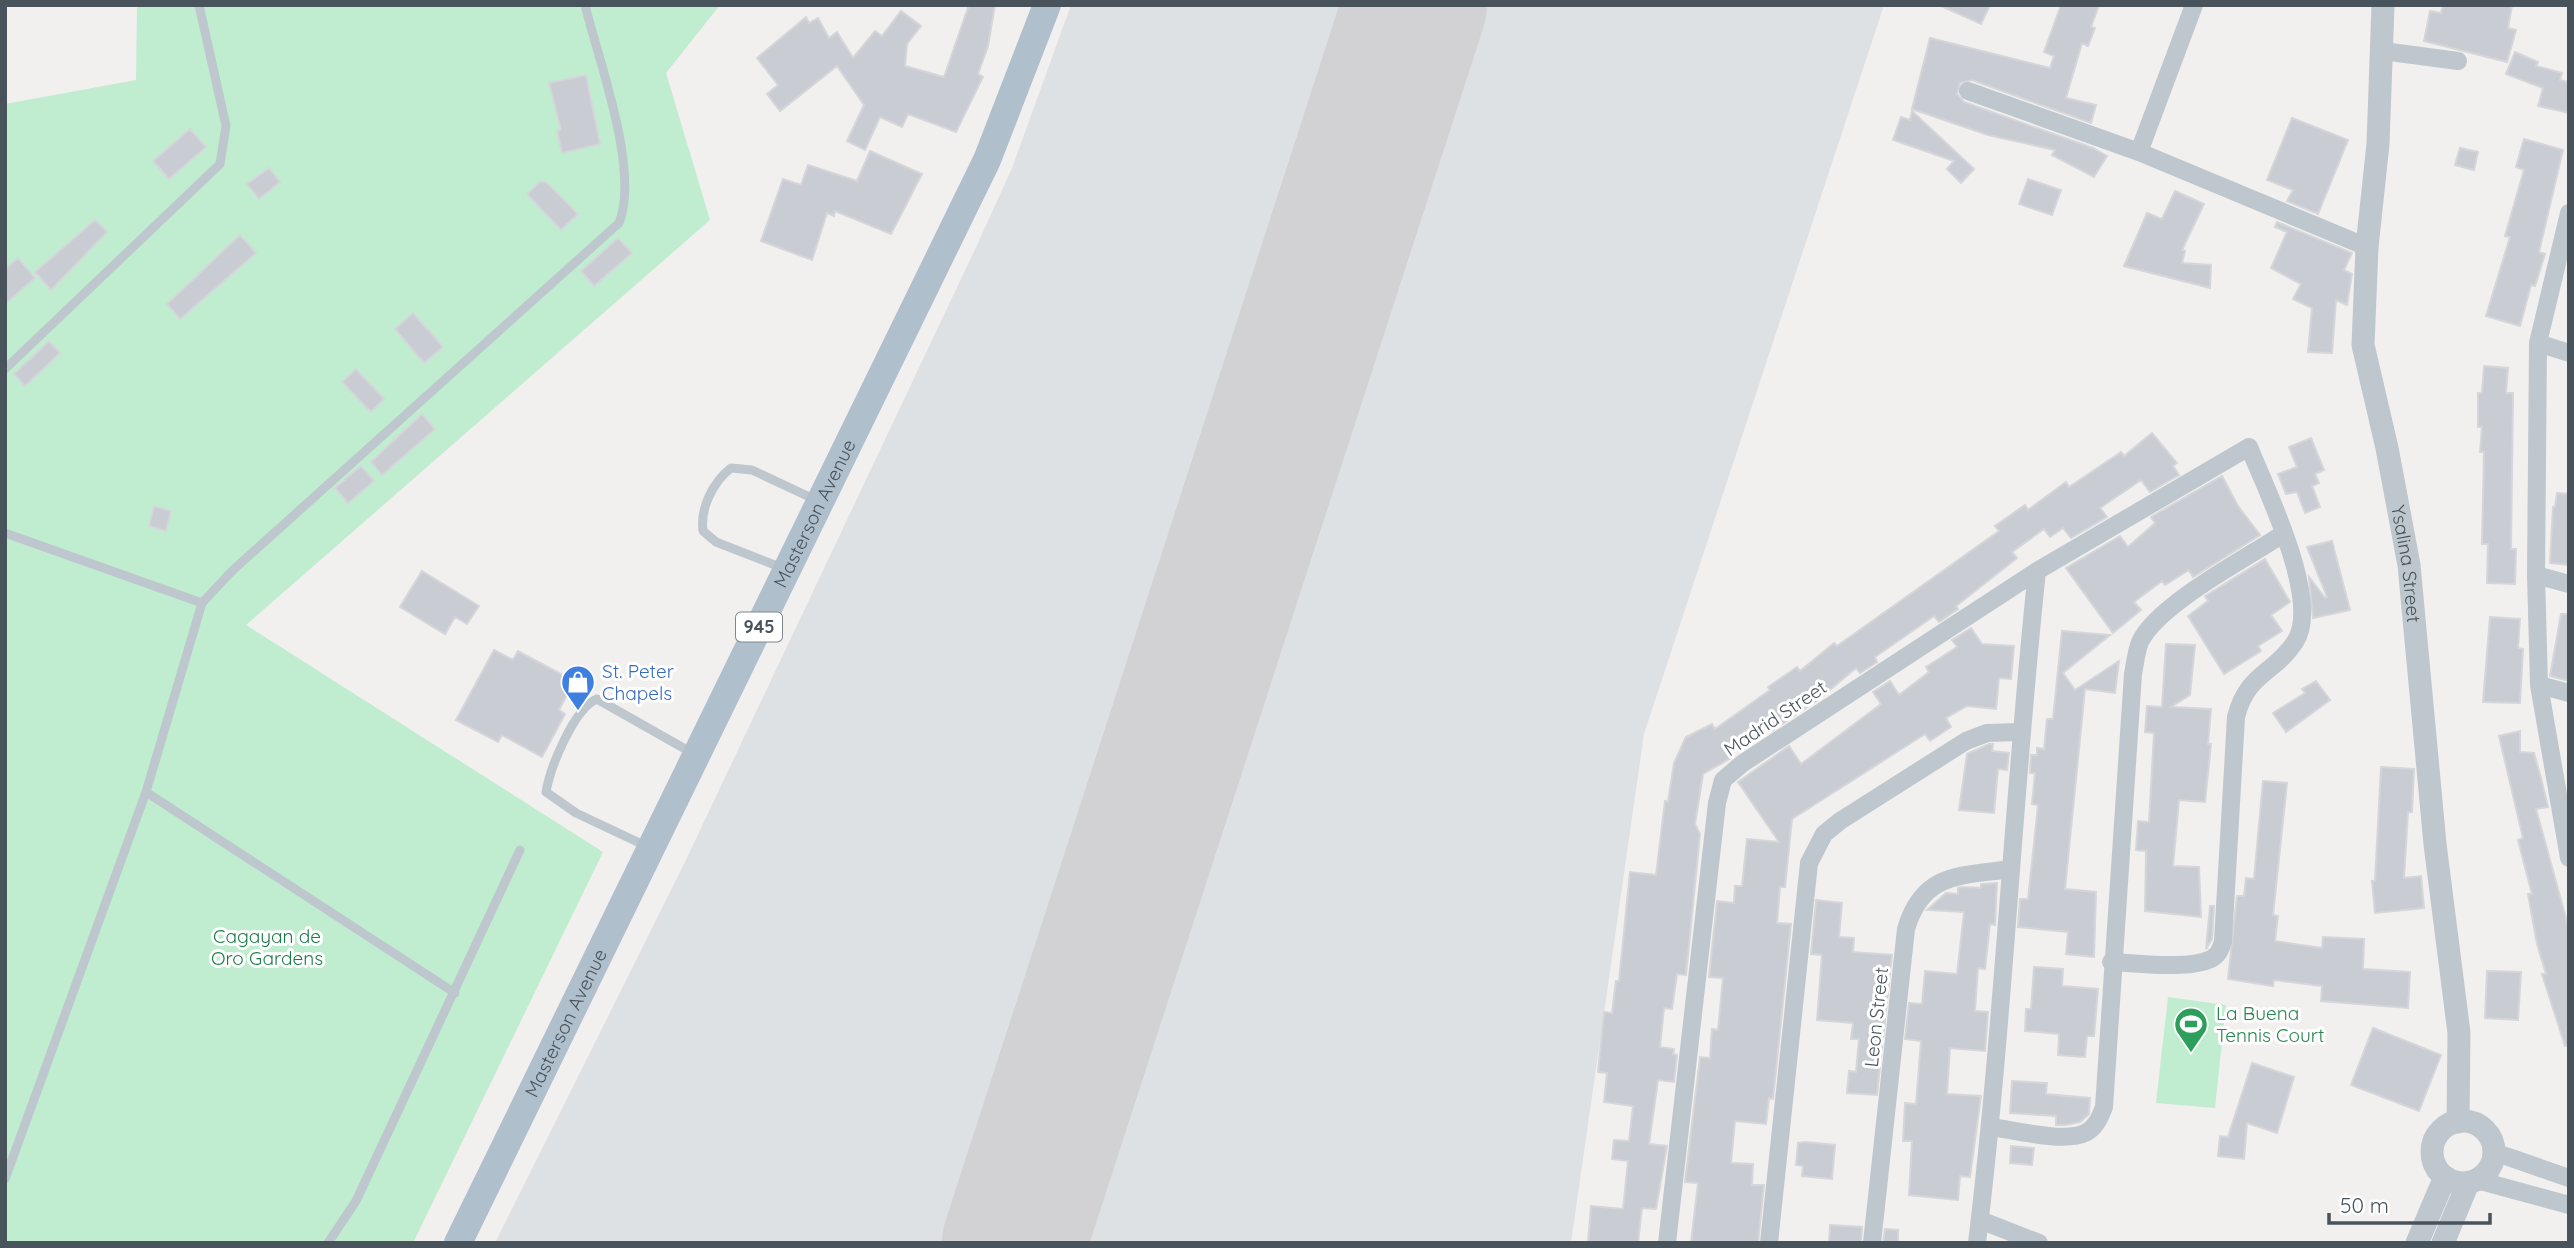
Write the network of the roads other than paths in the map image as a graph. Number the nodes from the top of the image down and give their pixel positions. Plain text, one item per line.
1 (199, 5) edge
2 (585, 5) edge
3 (1047, 5) edge
4 (2194, 5) edge
5 (2383, 5) edge
6 (2383, 51) junction
7 (2458, 61) dead end
8 (1968, 91) dead end
9 (2139, 152) junction
10 (2569, 214) edge
11 (2367, 247) junction
12 (2538, 343) junction
13 (2569, 353) edge
14 (5, 369) edge
15 (820, 502) junction
16 (5, 533) edge
17 (2283, 534) junction
18 (787, 570) junction
19 (2037, 571) junction
20 (2536, 575) junction
21 (2569, 584) edge
22 (202, 603) junction
23 (2539, 685) junction
24 (2569, 693) edge
25 (2020, 732) junction
26 (696, 755) junction
27 (146, 792) junction
28 (2565, 817) edge
29 (651, 848) junction
30 (520, 850) dead end
31 (2569, 858) edge
32 (2011, 869) junction
33 (2111, 962) junction
34 (455, 993) junction
35 (2458, 1122) junction
36 (1991, 1127) junction
37 (2494, 1152) junction
38 (2445, 1177) junction
39 (2569, 1178) edge
40 (5, 1179) edge
41 (2473, 1181) junction
42 (2569, 1205) edge
43 (1980, 1220) junction
44 (328, 1243) edge
45 (458, 1243) edge
46 (1667, 1243) edge
47 (1769, 1243) edge
48 (1872, 1243) edge
49 (1977, 1243) edge
50 (2039, 1243) edge
51 (2417, 1243) edge
52 (2444, 1243) edge

1 - 14 lane
2 - 22 lane
3 - 15 main road, Masterson Avenue / 945
4 - 9 street
5 - 6 street, Ysalina Street
6 - 7 street
6 - 11 street, Ysalina Street
8 - 9 street
9 - 11 street
10 - 12 street
11 - 35 street, Ysalina Street
12 - 13 street
12 - 20 street
15 - 18 main road, Masterson Avenue / 945
15 - 18 lane
16 - 22 lane
17 - 19 street, Madrid Street
17 - 33 street
17 - 33 street
18 - 26 main road, Masterson Avenue / 945
19 - 25 street
19 - 46 street, Madrid Street
20 - 21 street
20 - 23 street
22 - 27 lane
23 - 24 street
23 - 28 street
25 - 32 street
25 - 47 street
26 - 29 main road, Masterson Avenue / 945
26 - 29 lane
27 - 34 lane
27 - 40 lane
28 - 31 street
29 - 45 main road, Masterson Avenue / 945
30 - 34 lane
32 - 36 street
32 - 48 street, Leon Street
33 - 36 street
34 - 44 lane
35 - 37 street
35 - 38 street
36 - 43 street
37 - 39 street
37 - 41 street
38 - 41 street
38 - 51 street
41 - 42 street
41 - 52 street
43 - 49 street
43 - 50 street

